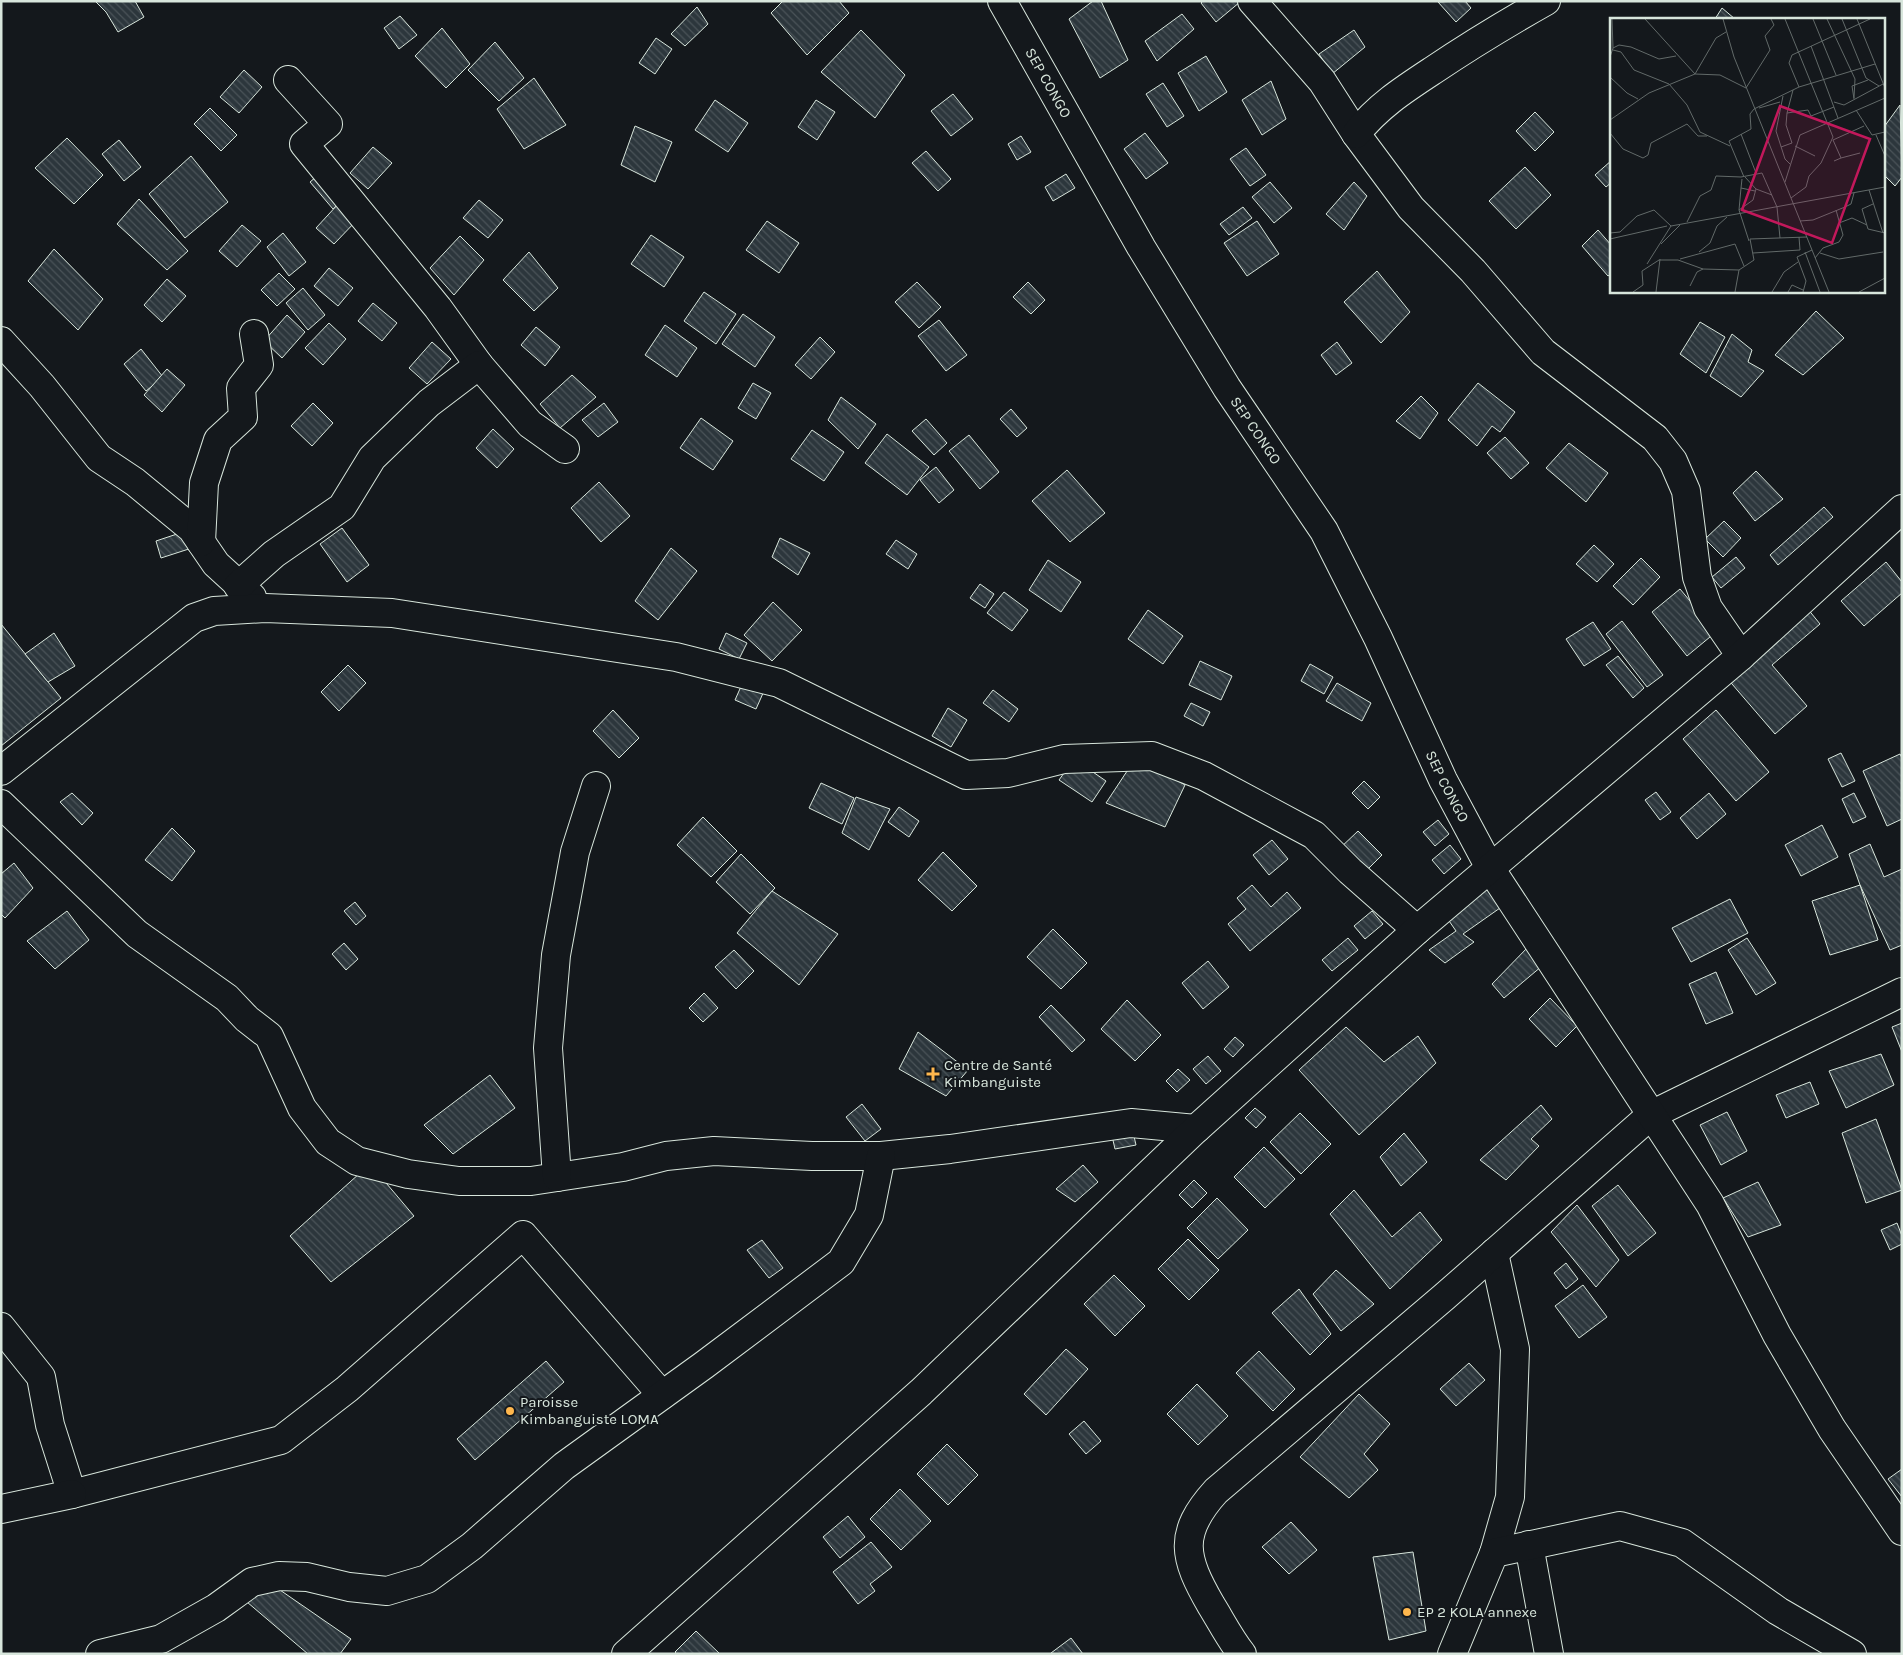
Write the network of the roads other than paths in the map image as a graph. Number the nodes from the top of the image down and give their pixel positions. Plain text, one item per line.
1 (1002, 1) edge
2 (1252, 1) edge
3 (1546, 1) edge
4 (288, 80) dead end
5 (1356, 134) junction
6 (254, 334) dead end
7 (1, 341) edge
8 (479, 365) junction
9 (566, 449) dead end
10 (1902, 509) edge
11 (200, 542) junction
12 (238, 586) junction
13 (265, 608) junction
14 (1741, 656) junction
15 (1, 771) edge
16 (596, 786) dead end
17 (1, 804) edge
18 (1490, 868) junction
19 (1417, 930) junction
20 (1902, 992) edge
21 (1651, 1115) junction
22 (1196, 1128) junction
23 (881, 1156) junction
24 (556, 1177) junction
25 (1494, 1253) junction
26 (1, 1327) edge
27 (662, 1396) junction
28 (72, 1494) junction
29 (1, 1509) edge
30 (1902, 1531) edge
31 (1529, 1545) junction
32 (1494, 1553) junction
33 (1234, 1651) edge
34 (100, 1654) edge
35 (626, 1654) edge
36 (1452, 1654) edge
37 (1549, 1654) edge
38 (1852, 1654) edge

1 - 18 street, SEP CONGO
2 - 5 street
3 - 5 street
4 - 8 street
5 - 14 street
6 - 11 street
7 - 11 street
8 - 9 street
8 - 12 street
10 - 14 street
11 - 12 street
12 - 13 street
13 - 15 street
13 - 19 street
14 - 18 street
16 - 24 street
17 - 24 street
18 - 19 street
18 - 21 street, SEP CONGO
19 - 22 street
20 - 21 street
21 - 25 street
21 - 30 street, SEP CONGO
22 - 23 street
22 - 35 street
23 - 24 street
23 - 27 street
25 - 32 street
25 - 33 street
26 - 28 street
27 - 28 street
27 - 34 street
28 - 29 street
31 - 32 street
31 - 37 street
31 - 38 street
32 - 36 street

